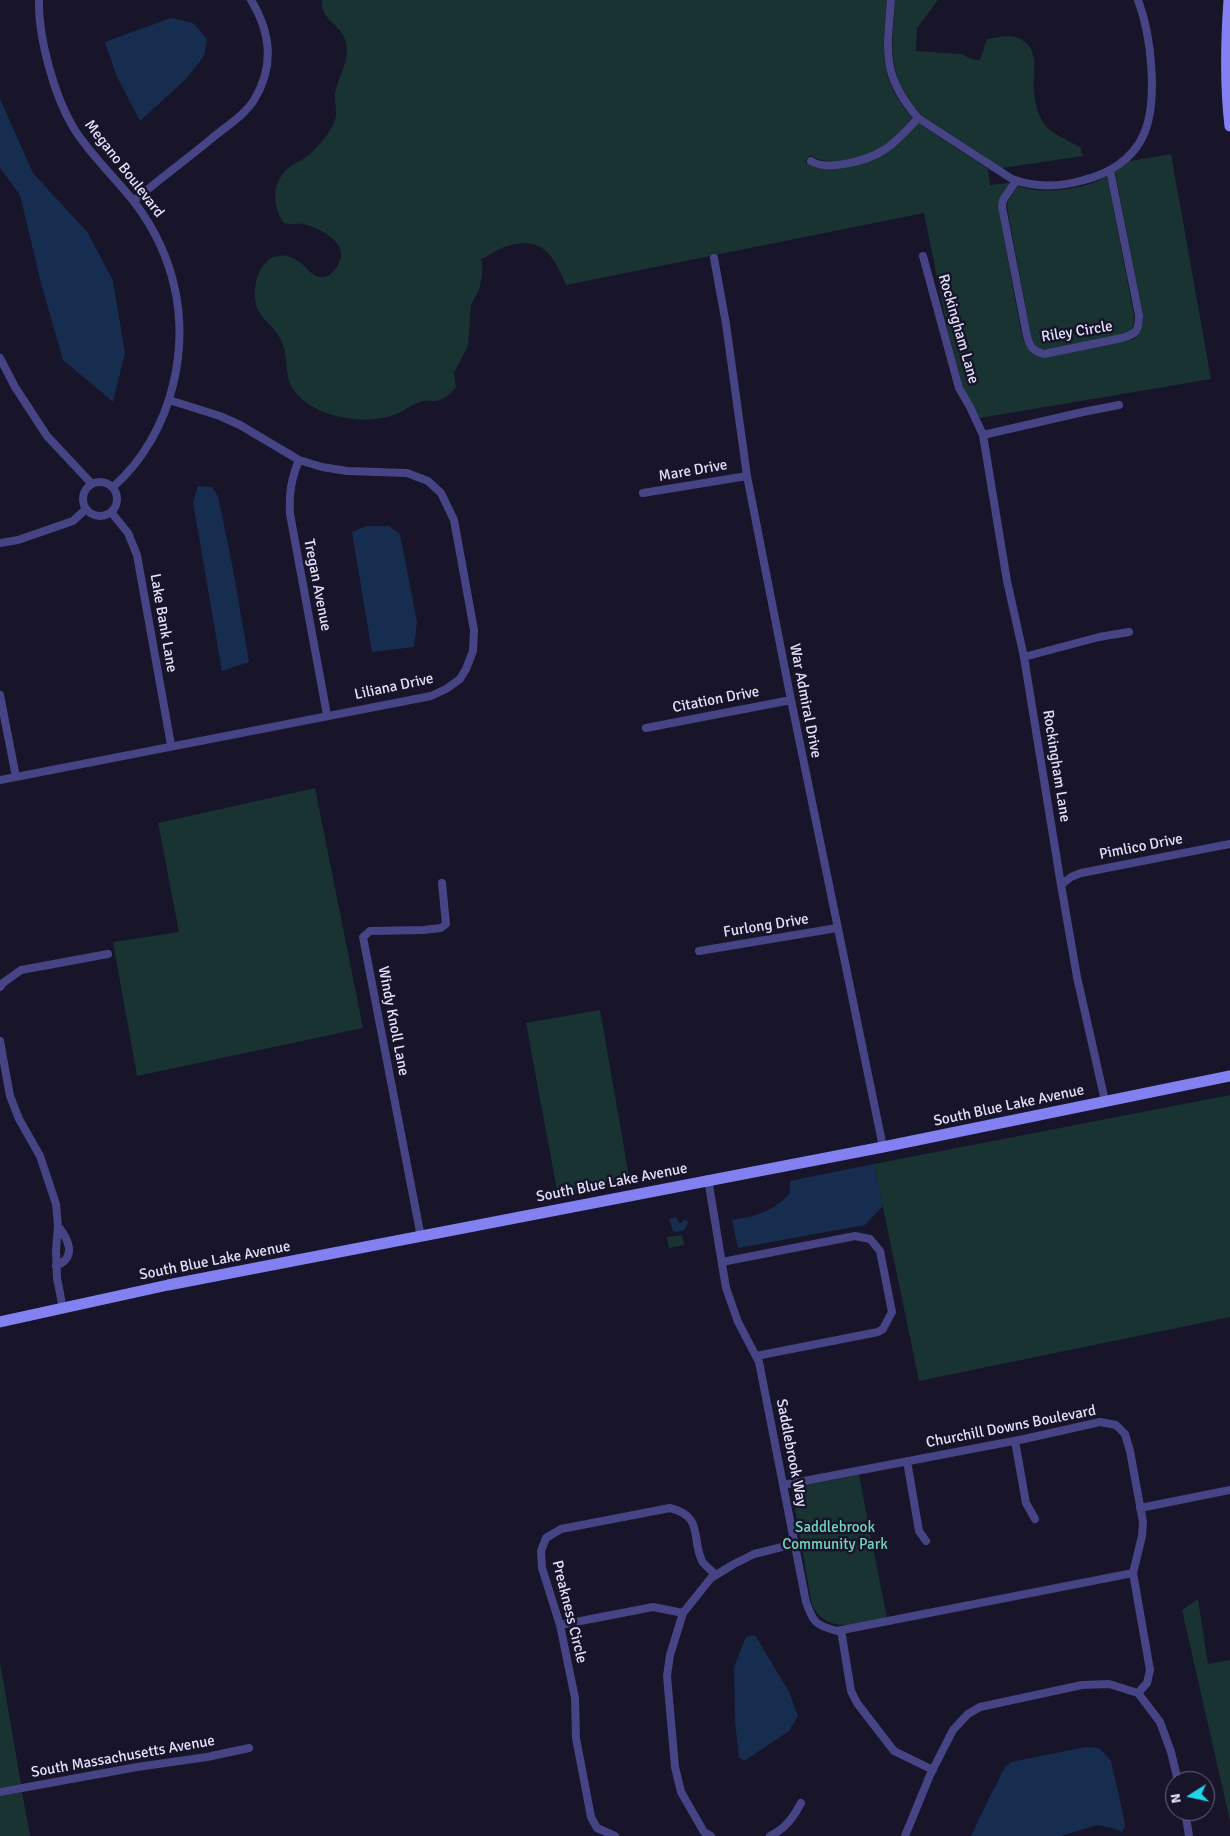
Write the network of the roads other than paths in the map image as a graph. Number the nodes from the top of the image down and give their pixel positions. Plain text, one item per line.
1 (40, 0) edge
2 (251, 0) edge
3 (891, 0) edge
4 (1138, 0) edge
5 (1229, 0) edge
6 (918, 118) junction
7 (1230, 126) edge
8 (810, 161) dead end
9 (1110, 170) junction
10 (1016, 181) junction
11 (134, 201) junction
12 (923, 256) dead end
13 (714, 258) dead end
14 (0, 358) edge
15 (170, 400) junction
16 (1119, 405) dead end
17 (982, 434) junction
18 (299, 460) junction
19 (747, 476) junction
20 (91, 483) junction
21 (113, 487) junction
22 (643, 493) dead end
23 (86, 509) junction
24 (111, 512) junction
25 (0, 543) edge
26 (1129, 632) dead end
27 (1024, 656) junction
28 (0, 695) edge
29 (791, 700) junction
30 (327, 715) junction
31 (646, 728) dead end
32 (171, 746) junction
33 (16, 777) junction
34 (0, 780) edge
35 (1230, 844) edge
36 (442, 883) dead end
37 (1061, 885) junction
38 (838, 928) junction
39 (700, 951) dead end
40 (108, 954) dead end
41 (0, 987) edge
42 (0, 1041) edge
43 (1230, 1076) edge
44 (1105, 1102) junction
45 (883, 1147) junction
46 (708, 1179) junction
47 (58, 1226) junction
48 (421, 1237) junction
49 (722, 1262) junction
50 (56, 1266) junction
51 (63, 1309) junction
52 (0, 1322) edge
53 (756, 1356) junction
54 (1015, 1441) junction
55 (907, 1461) junction
56 (783, 1484) junction
57 (1230, 1490) edge
58 (1140, 1508) junction
59 (1035, 1519) dead end
60 (926, 1542) dead end
61 (794, 1544) junction
62 (1133, 1573) junction
63 (716, 1575) junction
64 (683, 1613) junction
65 (560, 1625) junction
66 (841, 1630) junction
67 (1138, 1693) junction
68 (250, 1748) dead end
69 (933, 1770) junction
70 (1176, 1771) edge
71 (0, 1792) edge
72 (801, 1804) dead end
73 (1187, 1821) edge
74 (705, 1835) edge
75 (615, 1836) edge
76 (770, 1836) edge
77 (905, 1836) edge
78 (1189, 1836) edge

1 - 11 street, Megano Boulevard
2 - 11 street
3 - 6 street
4 - 9 street
5 - 7 main road
6 - 8 street
6 - 10 street
9 - 10 street
9 - 10 street, Riley Circle
11 - 15 street, Megano Boulevard
12 - 17 street, Rockingham Lane
13 - 19 street, War Admiral Drive
14 - 20 street
15 - 18 street, Liliana Drive
15 - 21 street, Megano Boulevard
16 - 17 street
17 - 27 street, Rockingham Lane
18 - 30 street, Tregan Avenue
18 - 30 street, Liliana Drive
19 - 22 street, Mare Drive
19 - 29 street, War Admiral Drive
20 - 21 street
20 - 23 street
21 - 24 street
23 - 24 street
23 - 25 street
24 - 32 street, Lake Bank Lane
26 - 27 street
27 - 37 street, Rockingham Lane
28 - 33 street
29 - 31 street, Citation Drive
29 - 38 street, War Admiral Drive
30 - 32 street, Liliana Drive
32 - 33 street, Liliana Drive
33 - 34 street, Liliana Drive
35 - 37 street, Pimlico Drive
36 - 48 street, Windy Knoll Lane
37 - 44 street, Rockingham Lane
38 - 39 street, Furlong Drive
38 - 45 street, War Admiral Drive
40 - 41 street
42 - 47 street
43 - 44 main road, South Blue Lake Avenue
44 - 45 main road, South Blue Lake Avenue
45 - 46 main road, South Blue Lake Avenue
46 - 48 main road, South Blue Lake Avenue
46 - 49 street, Saddlebrook Way
47 - 50 street
47 - 50 street
48 - 51 main road, South Blue Lake Avenue
49 - 53 street, Saddlebrook Way
49 - 53 street
50 - 51 street
51 - 52 main road, South Blue Lake Avenue
53 - 56 street, Saddlebrook Way
54 - 55 street, Churchill Downs Boulevard
54 - 58 street, Churchill Downs Boulevard
54 - 59 street
55 - 56 street, Churchill Downs Boulevard
55 - 60 street
56 - 61 street, Saddlebrook Way
57 - 58 street
58 - 62 street, Churchill Downs Boulevard
61 - 63 street
61 - 66 street, Saddlebrook Way
62 - 66 street, Saddlebrook Way
62 - 67 street, Churchill Downs Boulevard
63 - 64 street
63 - 65 street, Preakness Circle
64 - 65 street
64 - 74 street
65 - 75 street, Preakness Circle
66 - 69 street
67 - 69 street
67 - 70 street
68 - 71 street, South Massachusetts Avenue
69 - 77 street
72 - 76 street
73 - 78 street

